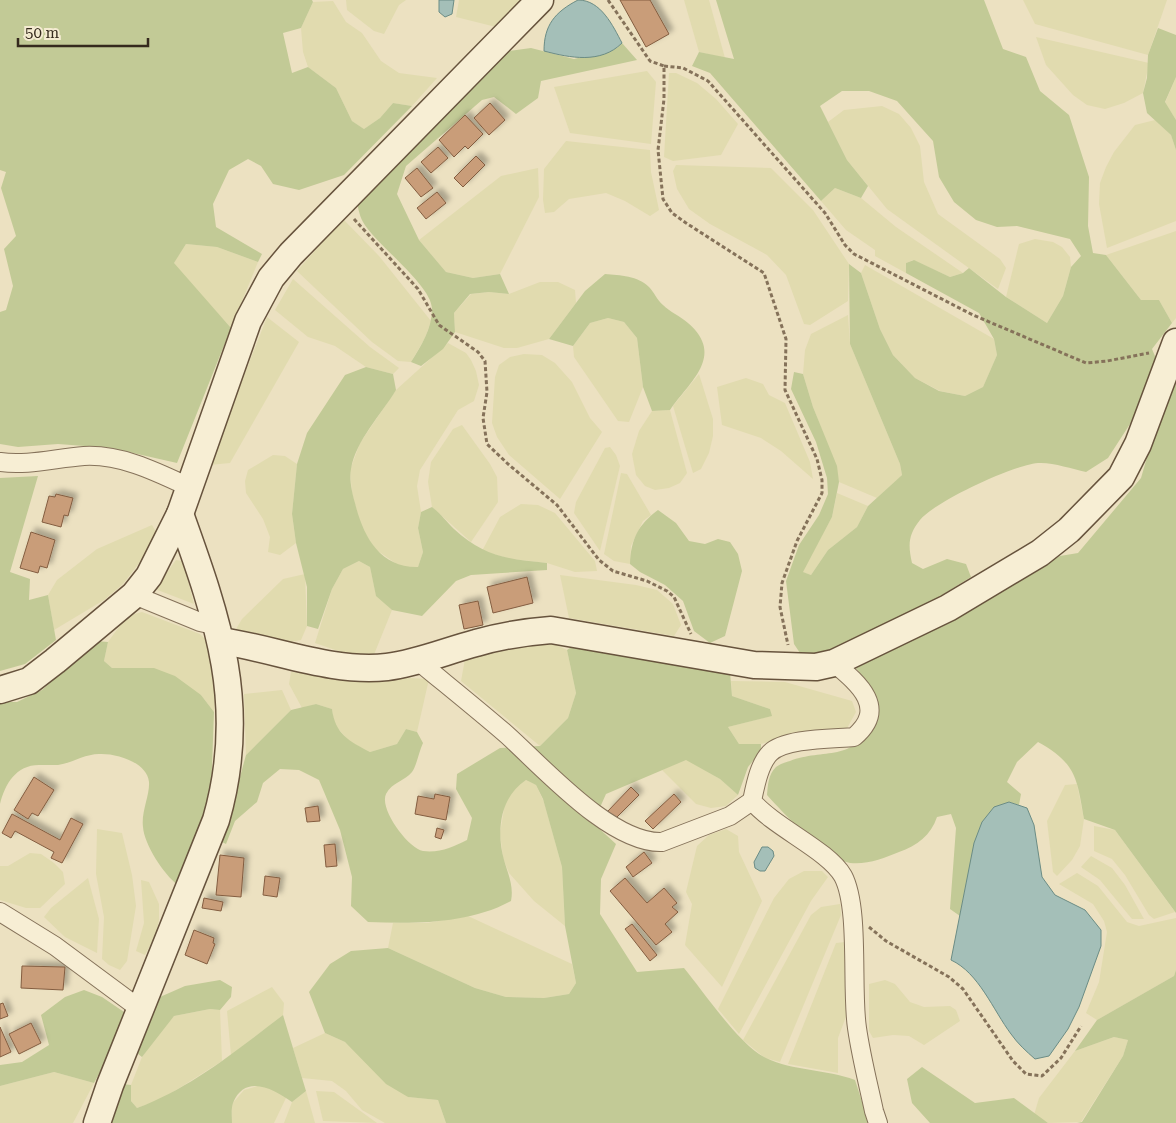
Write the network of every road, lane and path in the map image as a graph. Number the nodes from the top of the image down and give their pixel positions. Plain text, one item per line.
1 (540, 0) edge
2 (608, 0) edge
3 (664, 66) junction
4 (340, 204) junction
5 (1175, 344) edge
6 (0, 462) edge
7 (189, 487) junction
8 (180, 514) junction
9 (134, 595) junction
10 (220, 633) junction
11 (710, 657) junction
12 (418, 661) junction
13 (834, 663) junction
14 (793, 668) junction
15 (0, 690) edge
16 (752, 801) junction
17 (0, 912) edge
18 (852, 912) junction
19 (140, 1009) junction
20 (1081, 1026) dead end
21 (97, 1123) edge
22 (878, 1123) edge

1 - 4 street
2 - 3 path
3 - 5 path
3 - 14 path
4 - 7 street
4 - 11 path
5 - 13 street
6 - 7 street
7 - 8 street
8 - 9 street
8 - 10 street
9 - 10 street
9 - 15 street
10 - 12 street
10 - 19 street
11 - 12 street
11 - 14 street
12 - 16 street
13 - 14 street
13 - 16 street
16 - 18 street
17 - 19 street
18 - 20 path
18 - 22 street
19 - 21 street

